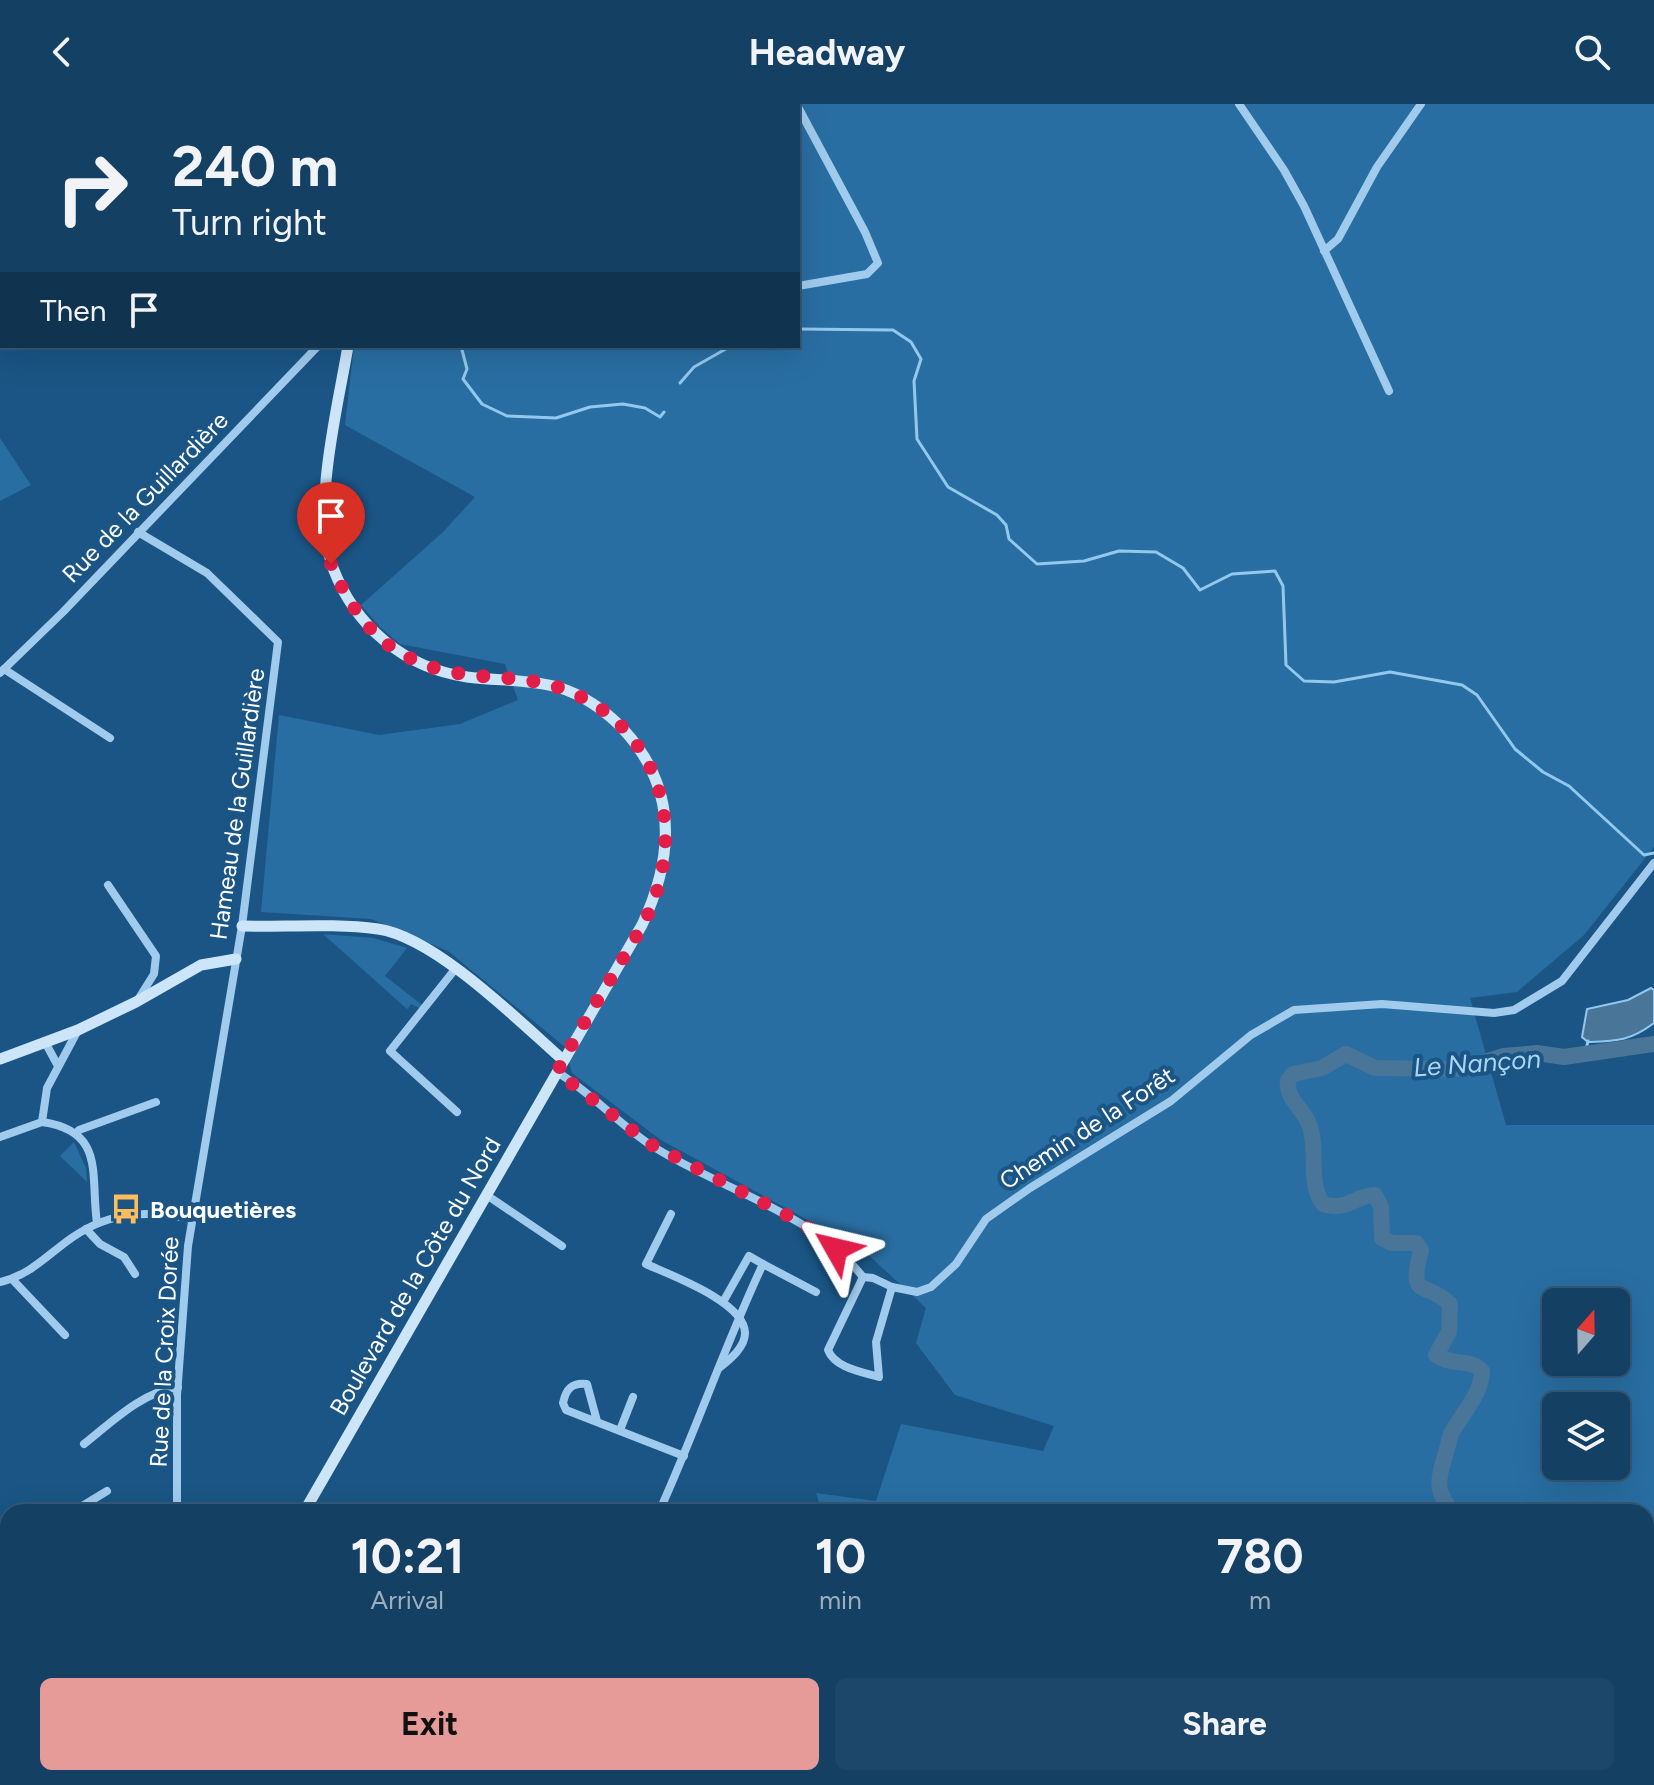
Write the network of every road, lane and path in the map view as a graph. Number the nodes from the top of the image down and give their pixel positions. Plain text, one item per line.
1 (1239, 104) edge
2 (1421, 104) edge
3 (800, 112) edge
4 (1324, 251) junction
5 (800, 286) edge
6 (316, 348) edge
7 (348, 348) edge
8 (1389, 391) dead end
9 (138, 532) junction
10 (2, 671) edge
11 (110, 738) dead end
12 (1654, 863) edge
13 (108, 885) dead end
14 (242, 926) junction
15 (236, 959) junction
16 (456, 968) junction
17 (136, 1002) junction
18 (78, 1030) junction
19 (45, 1042) junction
20 (0, 1059) edge
21 (563, 1060) junction
22 (58, 1066) junction
23 (557, 1072) junction
24 (156, 1102) dead end
25 (457, 1112) dead end
26 (42, 1122) junction
27 (76, 1133) junction
28 (0, 1137) edge
29 (488, 1196) junction
30 (671, 1214) dead end
31 (192, 1219) junction
32 (97, 1223) junction
33 (86, 1229) junction
34 (562, 1246) dead end
35 (763, 1264) junction
36 (135, 1274) dead end
37 (863, 1277) junction
38 (12, 1279) junction
39 (0, 1282) edge
40 (892, 1287) junction
41 (816, 1292) dead end
42 (723, 1302) junction
43 (739, 1315) junction
44 (65, 1335) dead end
45 (178, 1387) junction
46 (633, 1397) dead end
47 (597, 1421) junction
48 (620, 1430) junction
49 (84, 1444) dead end
50 (684, 1456) junction
51 (107, 1491) dead end
52 (86, 1504) edge
53 (177, 1504) edge
54 (309, 1504) edge
55 (663, 1504) edge

1 - 4 street
2 - 4 street
3 - 5 street
4 - 8 street
6 - 9 street, Rue de la Guillardière
7 - 21 main road, Boulevard de la Côte du Nord
9 - 10 street, Rue de la Guillardière
9 - 14 street, Hameau de la Guillardière
10 - 11 street
12 - 40 street, Chemin de la Forêt
13 - 17 street
14 - 15 street, Hameau de la Guillardière
14 - 16 main road
15 - 17 main road
15 - 31 street, Rue de la Croix Dorée
16 - 21 main road
16 - 25 street
17 - 18 main road
18 - 19 main road
18 - 22 street
19 - 20 main road
19 - 22 street
21 - 23 main road, Boulevard de la Côte du Nord
22 - 26 street
23 - 29 main road, Boulevard de la Côte du Nord
23 - 37 street, Chemin de la Forêt
24 - 27 street
26 - 27 street
26 - 28 street
27 - 32 street
29 - 34 street
29 - 54 main road, Boulevard de la Côte du Nord
30 - 42 street
31 - 32 street
31 - 45 street, Rue de la Croix Dorée
32 - 33 street
33 - 36 street
33 - 38 street
35 - 41 street
35 - 42 street
35 - 43 street
37 - 40 street, Chemin de la Forêt
37 - 40 street
38 - 39 street
38 - 44 street
42 - 43 street
43 - 50 street
45 - 49 street
45 - 53 street, Rue de la Croix Dorée
46 - 48 street
47 - 47 street
47 - 48 street
48 - 50 street
50 - 55 street
51 - 52 street

